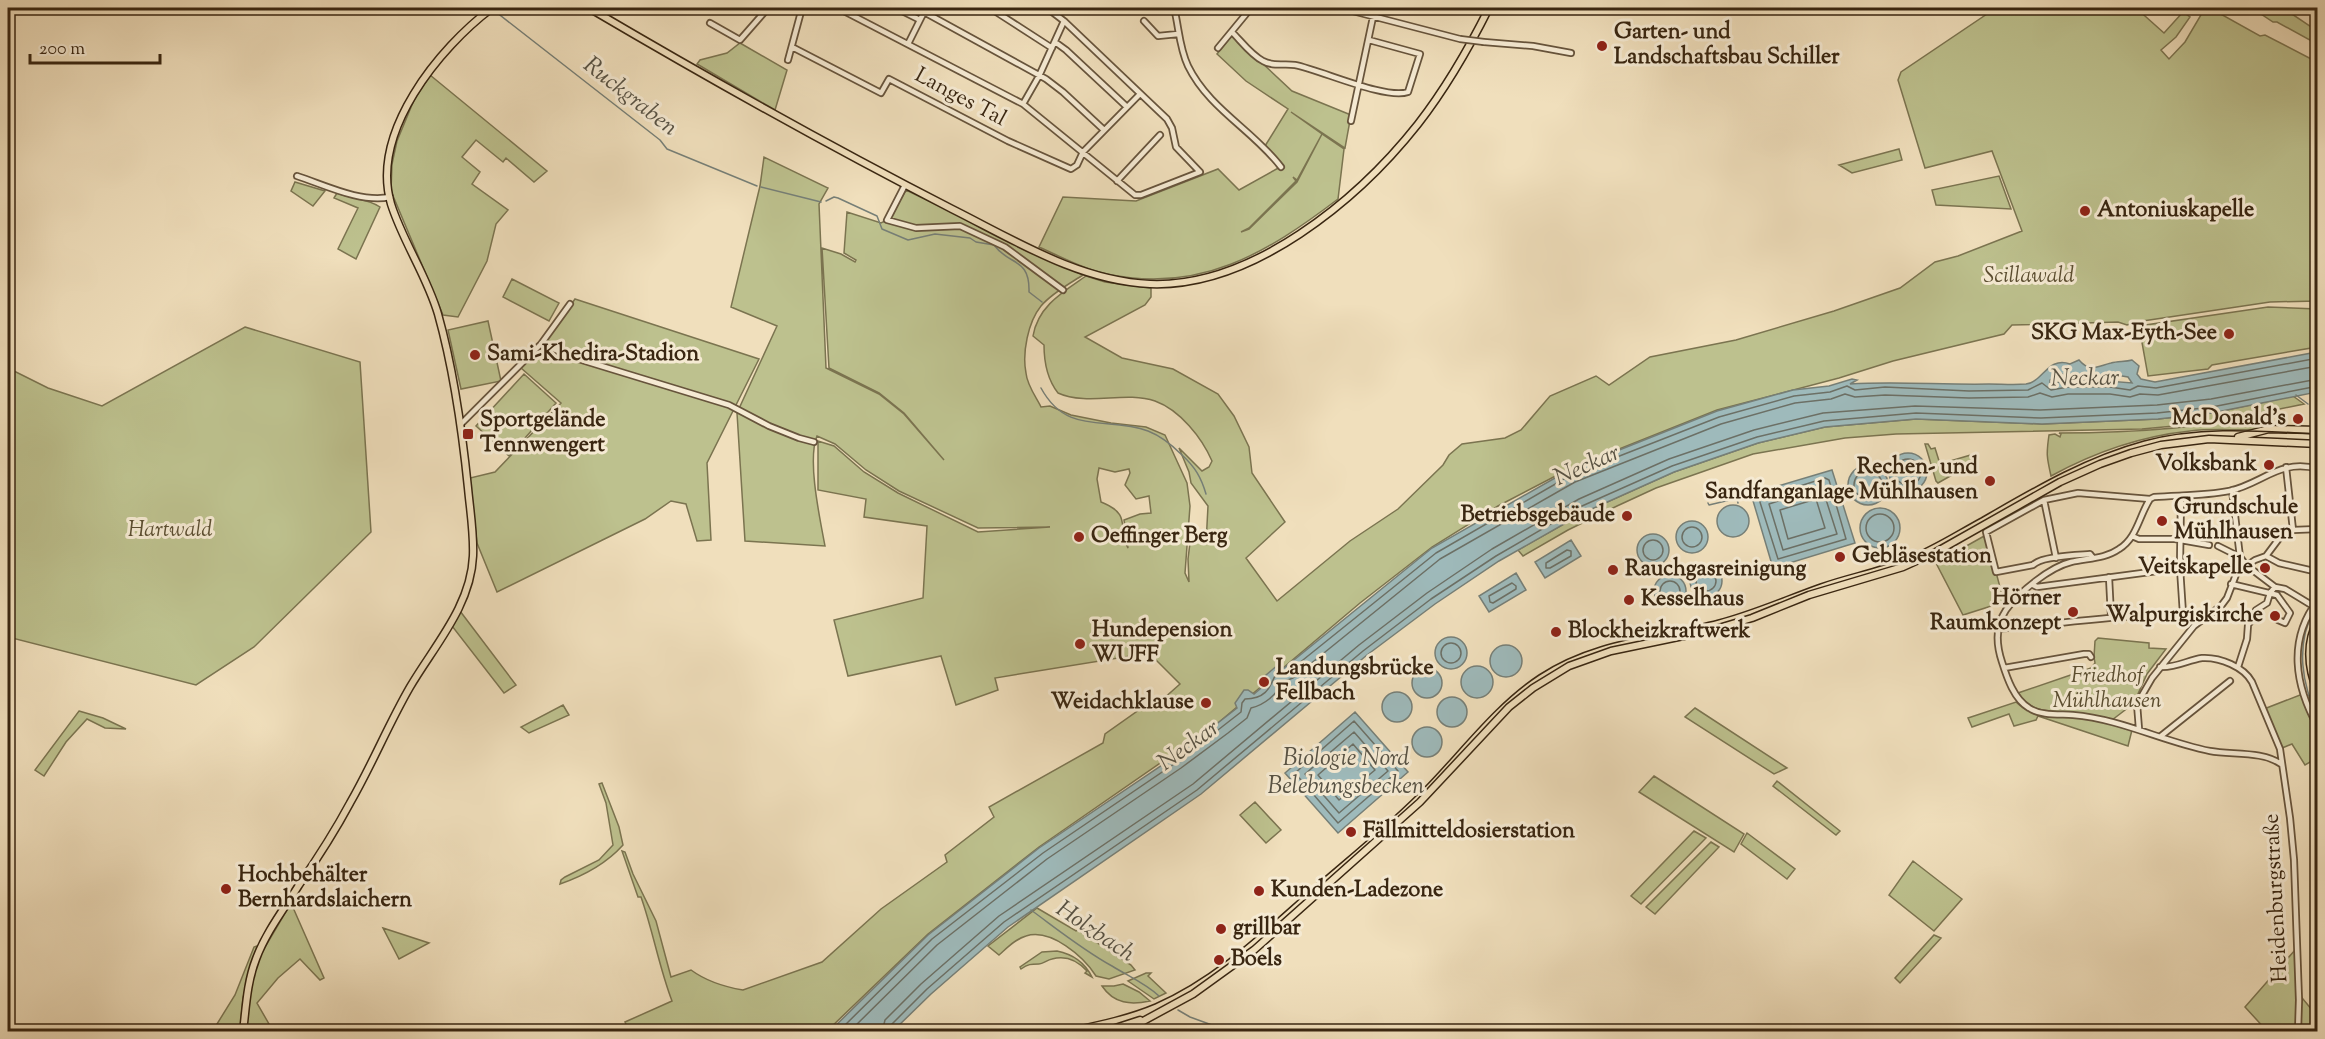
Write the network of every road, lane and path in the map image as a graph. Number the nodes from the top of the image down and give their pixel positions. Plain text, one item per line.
1 (492, 8) edge
2 (589, 8) edge
3 (768, 8) edge
4 (802, 8) edge
5 (838, 8) edge
6 (896, 8) edge
7 (990, 8) edge
8 (1047, 8) edge
9 (1174, 8) edge
10 (1251, 8) edge
11 (1341, 8) edge
12 (1490, 8) edge
13 (925, 10) edge
14 (1373, 17) junction
15 (920, 20) junction
16 (1064, 21) junction
17 (1144, 21) dead end
18 (710, 23) dead end
19 (1232, 32) junction
20 (1178, 34) junction
21 (1369, 40) junction
22 (908, 44) junction
23 (1054, 45) junction
24 (792, 47) junction
25 (1218, 48) dead end
26 (1571, 53) dead end
27 (788, 60) dead end
28 (1039, 76) junction
29 (1359, 85) junction
30 (1140, 94) junction
31 (1023, 104) junction
32 (1127, 107) junction
33 (1351, 121) dead end
34 (1104, 130) junction
35 (1160, 135) dead end
36 (1083, 152) junction
37 (1281, 167) dead end
38 (297, 176) dead end
39 (1117, 181) junction
40 (905, 185) junction
41 (390, 197) junction
42 (1063, 290) dead end
43 (570, 304) dead end
44 (541, 344) junction
45 (461, 424) junction
46 (2318, 430) edge
47 (2229, 439) junction
48 (814, 442) dead end
49 (2318, 444) edge
50 (2286, 467) junction
51 (2318, 469) edge
52 (2232, 490) junction
53 (2181, 496) junction
54 (2150, 499) junction
55 (2044, 500) junction
56 (2318, 529) edge
57 (2293, 530) junction
58 (2133, 537) junction
59 (2181, 540) junction
60 (2209, 545) dead end
61 (2218, 546) dead end
62 (2266, 556) junction
63 (2240, 557) junction
64 (2056, 558) junction
65 (2093, 558) junction
66 (2246, 565) junction
67 (2180, 566) junction
68 (2318, 572) edge
69 (2109, 577) junction
70 (2231, 584) junction
71 (2033, 585) junction
72 (2275, 587) junction
73 (2270, 593) junction
74 (2318, 600) edge
75 (2315, 607) edge
76 (2182, 614) junction
77 (2111, 616) junction
78 (2204, 617) junction
79 (2278, 620) dead end
80 (2318, 620) edge
81 (1997, 629) junction
82 (2091, 657) dead end
83 (2160, 667) junction
84 (2238, 667) junction
85 (2004, 668) junction
86 (2230, 681) dead end
87 (2318, 693) edge
88 (2318, 728) edge
89 (2139, 729) junction
90 (2161, 736) junction
91 (2281, 764) junction
92 (1144, 1020) junction
93 (243, 1032) edge
94 (1103, 1032) edge
95 (1123, 1032) edge
96 (2298, 1032) edge

1 - 41 main road
2 - 40 main road
3 - 18 street
4 - 24 street
5 - 22 street
6 - 15 street
7 - 23 street
8 - 16 street
9 - 20 street
10 - 19 street
11 - 14 street
12 - 40 main road
13 - 15 street
13 - 28 street
14 - 21 street
14 - 26 street, bridge
15 - 22 street
16 - 23 street
16 - 30 street
17 - 20 street
19 - 25 street
19 - 29 street
20 - 37 street
21 - 29 street
21 - 29 street
22 - 31 street
23 - 28 street
23 - 32 street
24 - 27 street
24 - 36 street, Langes Tal
28 - 31 street
28 - 34 street
29 - 33 street
30 - 32 street
30 - 39 street
31 - 36 street
32 - 34 street
34 - 36 street
35 - 39 street
36 - 39 street
38 - 41 street
40 - 42 street
41 - 45 main road
43 - 44 street
44 - 45 street
44 - 48 street
45 - 93 main road
46 - 47 main road
47 - 49 main road
47 - 92 main road
50 - 51 street
50 - 52 street
50 - 57 street
52 - 53 street
52 - 63 street
53 - 54 street
53 - 59 street
54 - 55 street
54 - 58 street
55 - 64 street
55 - 64 street
56 - 57 street
57 - 62 street
58 - 59 street
58 - 65 street
59 - 60 street
59 - 67 street
61 - 63 street
62 - 66 street
62 - 68 street
63 - 66 street
64 - 65 street
65 - 71 street
66 - 70 street
66 - 72 street
67 - 69 street
67 - 76 street
69 - 71 street
69 - 77 street
70 - 73 street
70 - 78 street
71 - 81 street
72 - 73 street
72 - 75 street
73 - 79 street
73 - 84 street
74 - 75 street
75 - 88 street
76 - 77 street
76 - 78 street
77 - 81 street
78 - 83 street
80 - 87 main road
81 - 85 street
82 - 85 street
83 - 84 street
83 - 89 street
84 - 91 street, Heidenburgstraße
85 - 89 street
86 - 90 street
89 - 90 street
90 - 91 street
91 - 96 street, Heidenburgstraße
92 - 94 main road
92 - 95 main road

